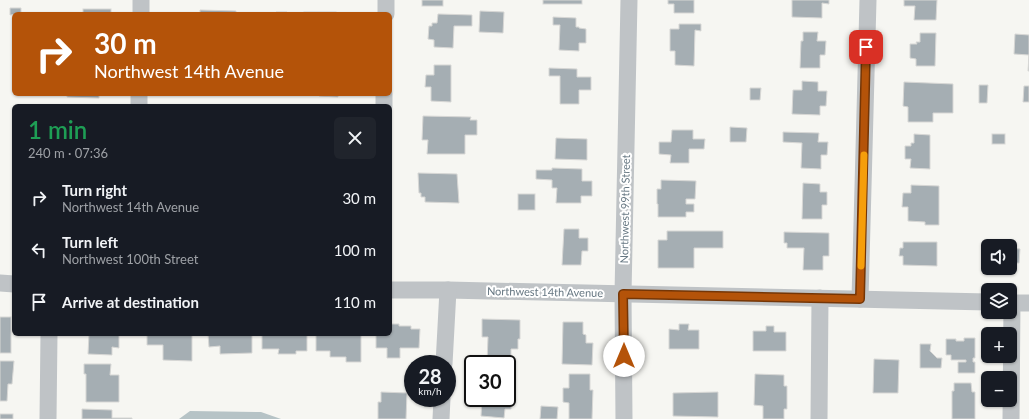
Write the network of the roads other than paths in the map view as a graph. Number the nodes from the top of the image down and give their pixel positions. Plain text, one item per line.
1 (141, 0) edge
2 (386, 0) edge
3 (629, 0) edge
4 (868, 0) edge
5 (141, 12) edge
6 (386, 12) edge
7 (0, 283) edge
8 (12, 284) edge
9 (392, 290) edge
10 (448, 290) junction
11 (623, 294) junction
12 (820, 298) junction
13 (860, 299) junction
14 (981, 302) edge
15 (1017, 303) edge
16 (1029, 303) edge
17 (1011, 319) edge
18 (49, 336) edge
19 (444, 355) edge
20 (442, 407) edge
21 (48, 419) edge
22 (441, 419) edge
23 (624, 419) edge
24 (819, 419) edge
25 (1011, 419) edge

1 - 5 street
2 - 6 street
3 - 11 street, Northwest 99th Street
4 - 13 street
7 - 8 street
9 - 10 street, Northwest 14th Avenue
10 - 11 street, Northwest 14th Avenue
10 - 19 street
11 - 12 street, Northwest 14th Avenue
11 - 23 street, Northwest 99th Street
12 - 13 street, Northwest 14th Avenue
12 - 24 street
13 - 14 street, Northwest 14th Avenue
15 - 16 street
17 - 25 street
18 - 21 street
20 - 22 street

